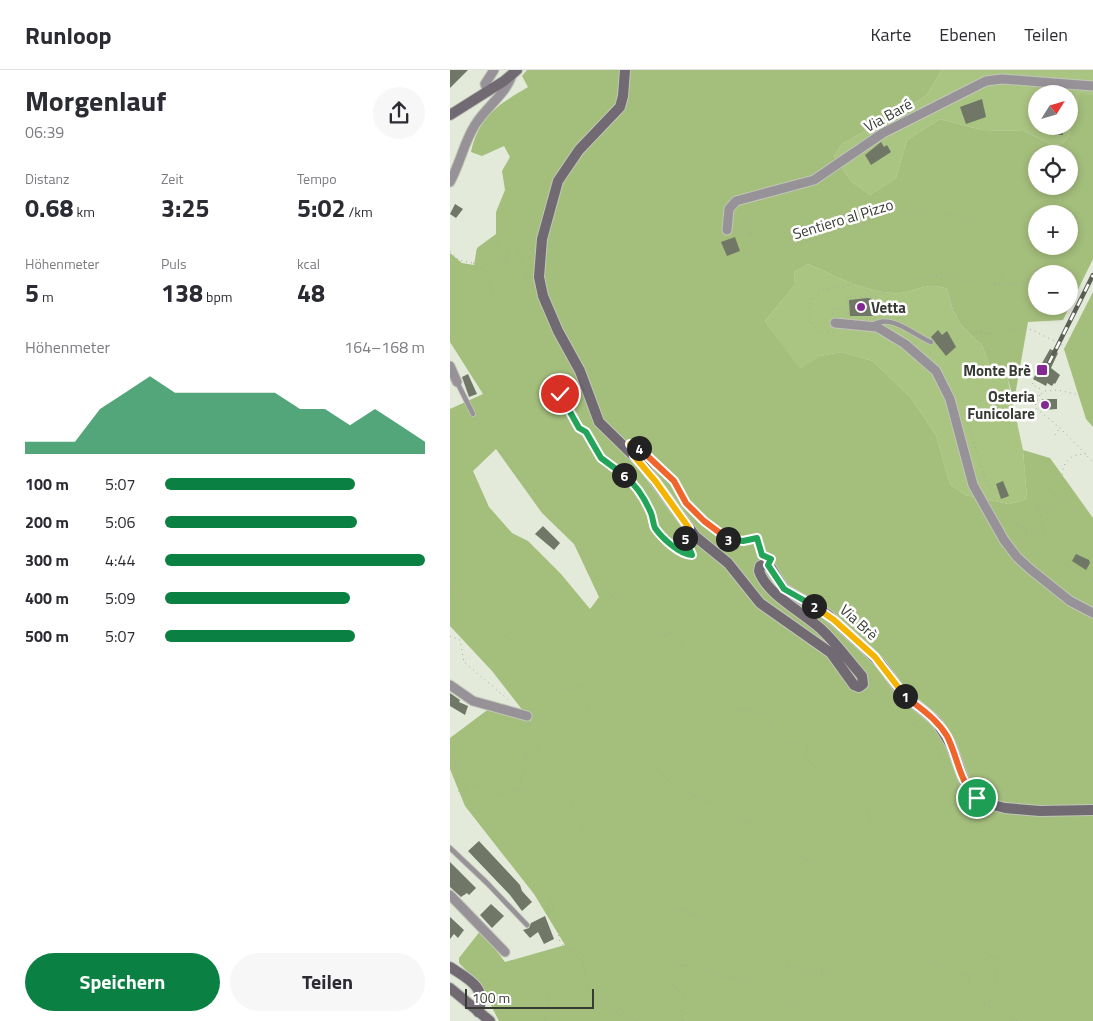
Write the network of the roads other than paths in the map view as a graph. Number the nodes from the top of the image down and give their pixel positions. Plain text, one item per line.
1 (494, 70) edge
2 (625, 70) edge
3 (514, 72) edge
4 (1093, 86) edge
5 (488, 91) junction
6 (450, 115) edge
7 (450, 182) edge
8 (731, 229) road end
9 (835, 323) dead end
10 (874, 325) junction
11 (930, 342) dead end
12 (450, 366) edge
13 (457, 382) joint
14 (473, 414) road end
15 (1093, 613) edge
16 (450, 685) edge
17 (527, 716) road end
18 (1093, 810) edge
19 (450, 848) edge
20 (450, 895) edge
21 (527, 925) dead end
22 (505, 952) road end
23 (450, 967) edge
24 (450, 988) edge
25 (478, 1012) junction
26 (490, 1021) edge

1 - 5 street
2 - 18 street, Via Brè
3 - 5 street
3 - 7 street
4 - 8 street, Via Baré
5 - 6 street
9 - 10 street
10 - 11 lane
10 - 15 street
12 - 13 street
13 - 14 lane
16 - 17 street
19 - 21 lane
20 - 22 street
23 - 25 street
24 - 25 street
25 - 26 street

